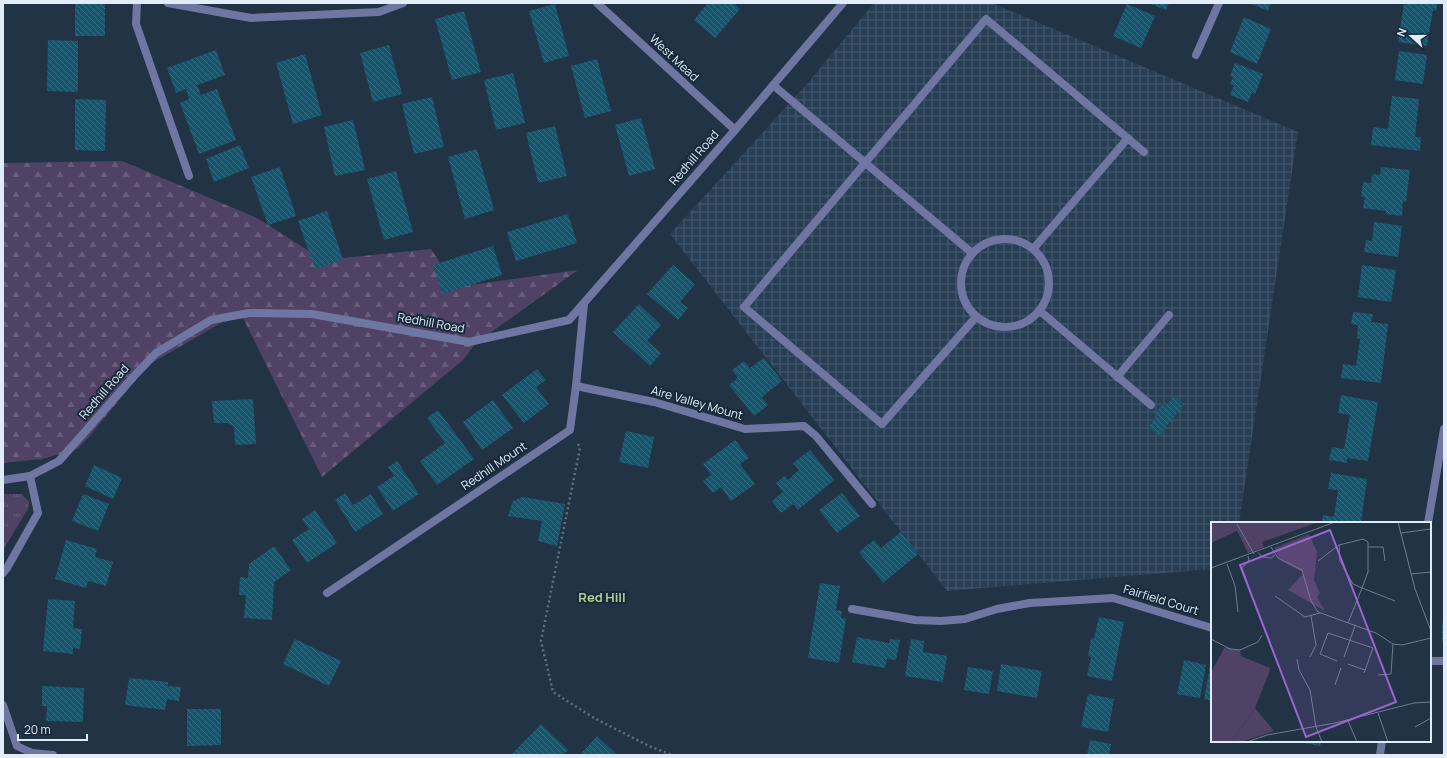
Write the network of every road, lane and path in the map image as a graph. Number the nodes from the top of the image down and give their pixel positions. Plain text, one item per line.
1 (137, 3) edge
2 (168, 3) edge
3 (403, 3) edge
4 (597, 3) edge
5 (843, 3) edge
6 (1219, 3) edge
7 (1196, 55) dead end
8 (772, 85) junction
9 (734, 130) junction
10 (1128, 138) junction
11 (1144, 152) dead end
12 (866, 163) junction
13 (189, 176) dead end
14 (1034, 248) junction
15 (972, 253) junction
16 (584, 304) junction
17 (1040, 311) junction
18 (1169, 315) dead end
19 (976, 317) junction
20 (1117, 377) junction
21 (576, 386) junction
22 (1150, 405) dead end
23 (1444, 429) edge
24 (570, 430) junction
25 (30, 476) junction
26 (3, 480) edge
27 (872, 504) dead end
28 (1428, 522) edge
29 (3, 573) edge
30 (327, 593) dead end
31 (852, 609) dead end
32 (1211, 628) edge
33 (1431, 661) edge
34 (1444, 661) edge
35 (3, 705) edge
36 (1382, 742) edge
37 (53, 755) edge
38 (672, 755) edge
39 (1380, 755) edge

1 - 13 street
2 - 3 street
4 - 9 street, West Mead
5 - 8 street, Redhill Road
6 - 7 street
8 - 9 street, Redhill Road
8 - 12 street
9 - 16 street, Redhill Road
10 - 11 street
10 - 12 street
10 - 14 street
12 - 15 street
12 - 19 street
14 - 15 street
14 - 17 street
15 - 19 street
16 - 21 street
16 - 25 street, Redhill Road
17 - 19 street
17 - 20 street
18 - 20 street
20 - 22 street
21 - 24 street
21 - 27 street, Aire Valley Mount
23 - 28 street
24 - 30 street, Redhill Mount
24 - 38 path
25 - 26 street, Redhill Road
25 - 29 street
31 - 32 street, Fairfield Court
33 - 34 street
35 - 37 street
36 - 39 street

